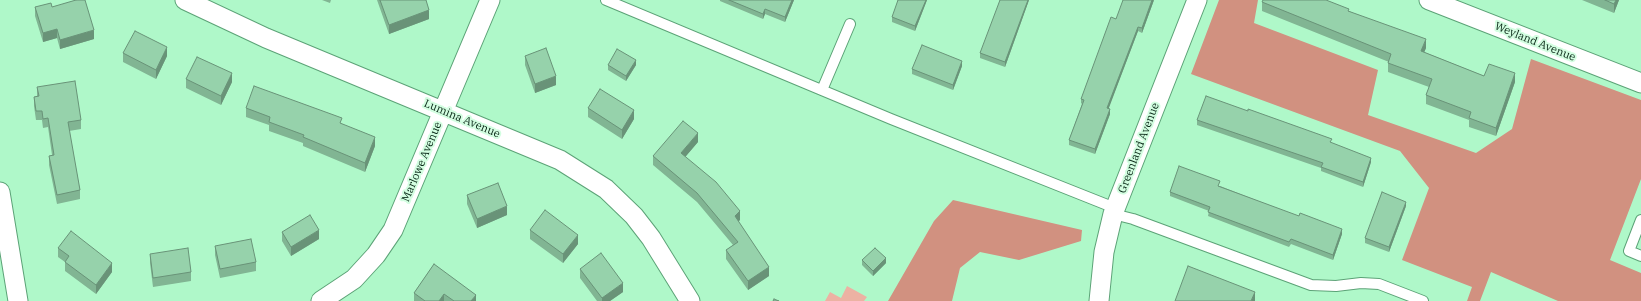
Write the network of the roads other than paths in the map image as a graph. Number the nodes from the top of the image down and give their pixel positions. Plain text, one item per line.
1 (185, 0) edge
2 (490, 0) edge
3 (606, 0) edge
4 (1197, 0) edge
5 (1429, 0) edge
6 (622, 3) edge
7 (850, 24) dead end
8 (1641, 84) edge
9 (822, 90) junction
10 (444, 112) junction
11 (0, 192) edge
12 (1114, 211) junction
13 (1641, 220) edge
14 (1641, 256) edge
15 (18, 301) edge
16 (321, 301) edge
17 (690, 301) edge
18 (1099, 301) edge
19 (1423, 301) edge

1 - 10 street, Lumina Avenue
2 - 10 street, Marlowe Avenue
3 - 6 lane
4 - 12 street, Greenland Avenue
5 - 8 street, Weyland Avenue
6 - 9 lane
7 - 9 lane
9 - 12 lane
10 - 16 street, Marlowe Avenue
10 - 17 street, Lumina Avenue
11 - 15 street
12 - 18 street, Greenland Avenue
12 - 19 lane
13 - 14 lane

